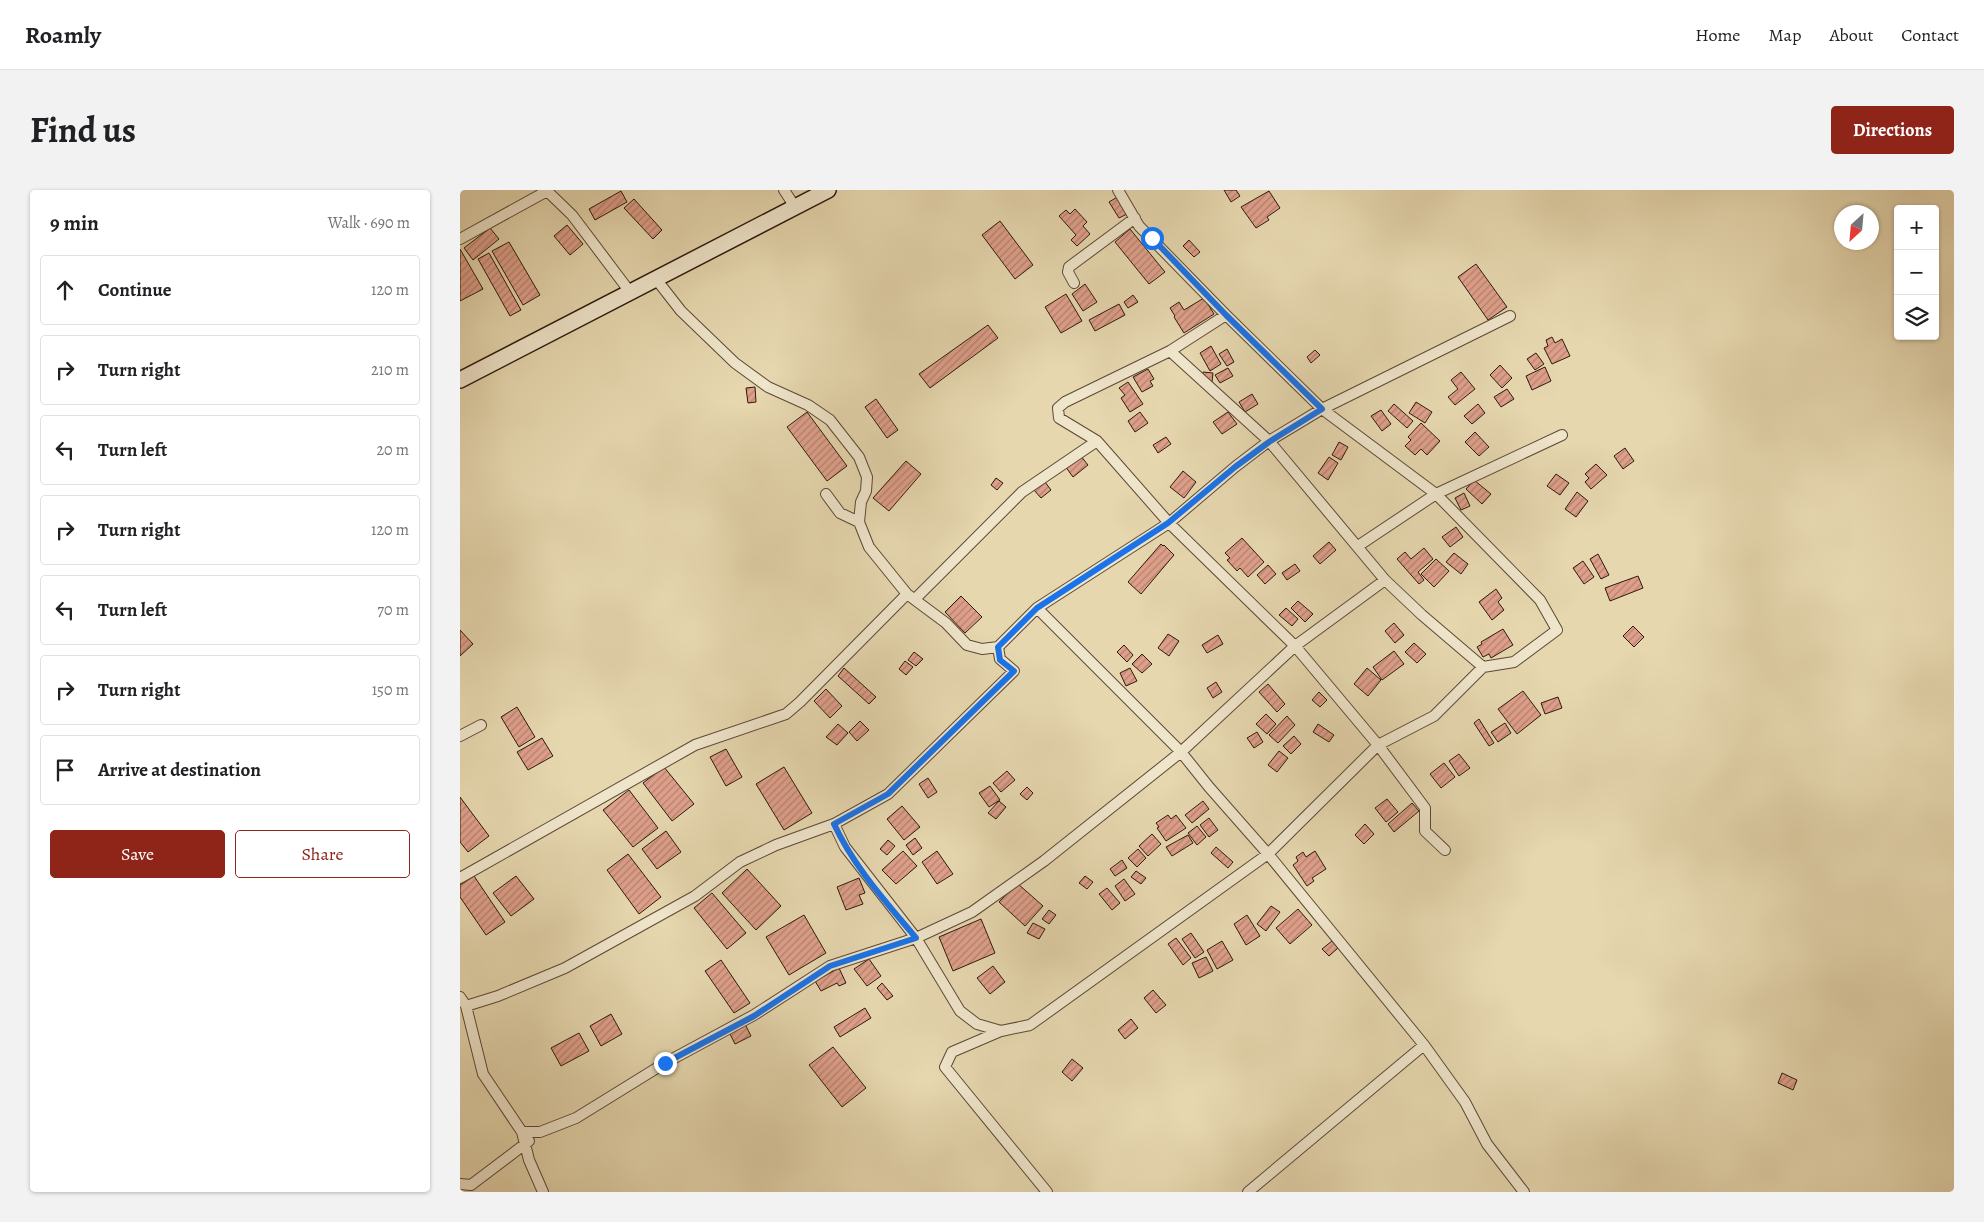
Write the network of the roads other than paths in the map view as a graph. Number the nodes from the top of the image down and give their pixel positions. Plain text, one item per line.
1 (546, 190) edge
2 (784, 190) edge
3 (828, 190) edge
4 (1118, 190) edge
5 (795, 207) junction
6 (1135, 218) junction
7 (460, 239) edge
8 (656, 279) junction
9 (1074, 283) dead end
10 (630, 292) junction
11 (1226, 315) junction
12 (1510, 316) dead end
13 (1170, 351) junction
14 (460, 380) edge
15 (1322, 409) junction
16 (1562, 435) dead end
17 (1097, 442) junction
18 (1269, 442) junction
19 (826, 494) dead end
20 (1436, 494) junction
21 (859, 522) junction
22 (1168, 523) junction
23 (1358, 546) junction
24 (1385, 580) junction
25 (911, 597) junction
26 (1037, 608) junction
27 (1295, 646) junction
28 (998, 647) junction
29 (982, 649) junction
30 (1000, 660) junction
31 (1483, 667) junction
32 (481, 726) dead end
33 (460, 736) edge
34 (1378, 745) junction
35 (1181, 752) junction
36 (834, 824) junction
37 (1445, 850) dead end
38 (1268, 854) junction
39 (460, 878) edge
40 (916, 938) junction
41 (460, 997) edge
42 (466, 1006) junction
43 (1001, 1031) junction
44 (1424, 1045) junction
45 (522, 1132) junction
46 (540, 1132) junction
47 (525, 1145) junction
48 (460, 1184) edge
49 (544, 1192) edge
50 (1047, 1192) edge
51 (1248, 1192) edge
52 (1524, 1192) edge

1 - 7 street
1 - 10 street
2 - 5 street
3 - 5 main road
4 - 6 street
5 - 8 main road
6 - 9 street
6 - 11 street
8 - 10 main road
8 - 21 street
10 - 14 main road
11 - 13 street
11 - 15 street
12 - 15 street
13 - 17 street
13 - 18 street
15 - 18 street
15 - 20 street
16 - 20 street
17 - 22 street
17 - 25 street
18 - 22 street
18 - 23 street
19 - 21 street
20 - 23 street
20 - 31 street
21 - 25 street
22 - 26 street
22 - 27 street
23 - 24 street
24 - 27 street
24 - 31 street
25 - 29 street
25 - 39 street
26 - 28 street
26 - 35 street
27 - 34 street
27 - 35 street
28 - 29 street
28 - 30 street
29 - 30 street
30 - 36 street
31 - 34 street
32 - 33 street
34 - 37 street
34 - 38 street
35 - 38 street
35 - 40 street
36 - 40 street
36 - 42 street
38 - 43 street
38 - 44 street
40 - 43 street
40 - 46 street
41 - 42 street
42 - 45 street
43 - 50 street
44 - 51 street
44 - 52 street
45 - 46 street
45 - 47 street
46 - 47 street
47 - 48 street
47 - 49 street

